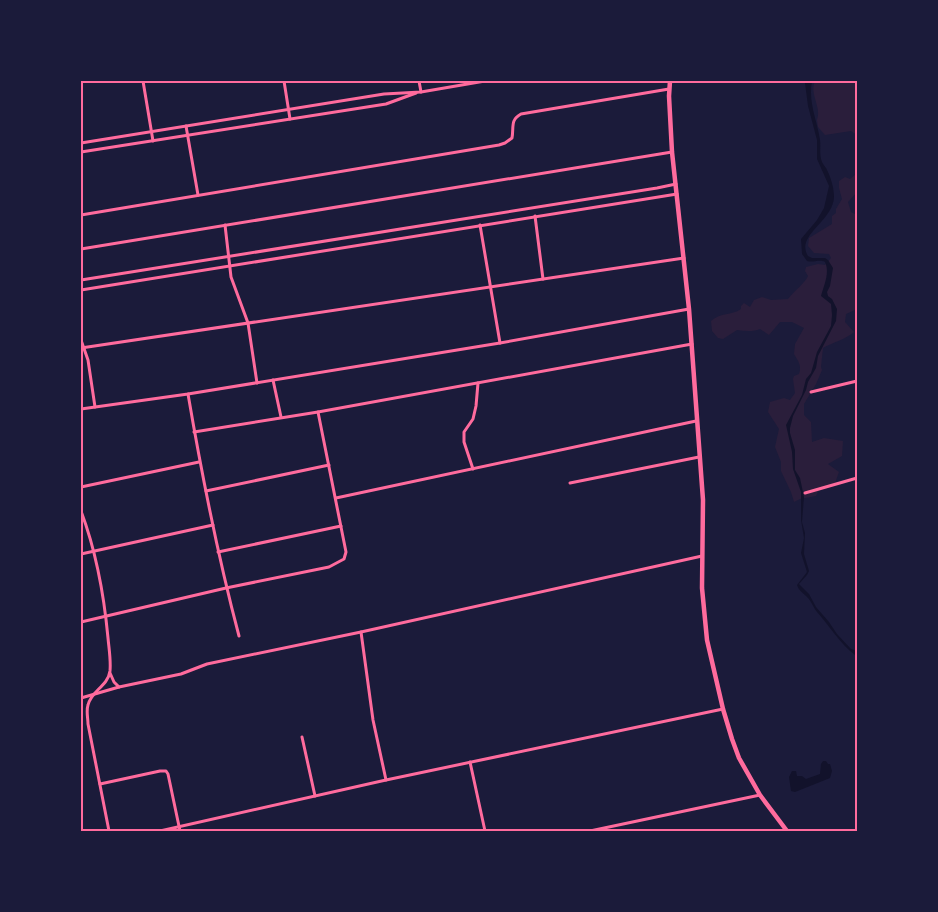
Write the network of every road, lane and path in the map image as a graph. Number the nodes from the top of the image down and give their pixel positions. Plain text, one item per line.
1 (143, 81) edge
2 (284, 81) edge
3 (419, 81) edge
4 (485, 81) edge
5 (670, 81) edge
6 (669, 89) junction
7 (421, 92) junction
8 (288, 110) junction
9 (290, 119) junction
10 (186, 126) junction
11 (152, 132) junction
12 (187, 135) junction
13 (153, 141) junction
14 (81, 143) edge
15 (81, 152) edge
16 (672, 152) junction
17 (676, 184) junction
18 (677, 194) junction
19 (198, 195) junction
20 (81, 215) edge
21 (534, 216) junction
22 (225, 225) junction
23 (480, 225) junction
24 (81, 249) edge
25 (228, 256) junction
26 (684, 258) junction
27 (230, 266) junction
28 (543, 279) junction
29 (81, 280) edge
30 (490, 286) junction
31 (81, 290) edge
32 (689, 309) junction
33 (248, 323) junction
34 (81, 340) edge
35 (500, 343) junction
36 (692, 344) junction
37 (82, 348) edge
38 (273, 380) junction
39 (857, 381) edge
40 (257, 383) junction
41 (478, 383) junction
42 (811, 392) dead end
43 (188, 394) junction
44 (95, 407) junction
45 (81, 409) edge
46 (318, 411) junction
47 (281, 418) junction
48 (696, 421) junction
49 (195, 432) junction
50 (699, 457) junction
51 (200, 462) junction
52 (329, 465) junction
53 (473, 469) junction
54 (857, 478) edge
55 (570, 483) dead end
56 (81, 487) edge
57 (206, 492) junction
58 (805, 493) dead end
59 (336, 498) junction
60 (81, 511) edge
61 (213, 525) junction
62 (341, 526) junction
63 (94, 551) junction
64 (218, 552) junction
65 (81, 554) edge
66 (702, 556) junction
67 (226, 588) junction
68 (106, 616) junction
69 (81, 622) edge
70 (361, 632) junction
71 (239, 636) dead end
72 (110, 673) junction
73 (119, 687) junction
74 (91, 696) junction
75 (81, 698) edge
76 (723, 709) junction
77 (302, 737) dead end
78 (470, 762) junction
79 (386, 780) junction
80 (100, 783) junction
81 (760, 795) junction
82 (315, 796) junction
83 (180, 829) edge
84 (109, 831) edge
85 (160, 831) edge
86 (485, 831) edge
87 (590, 831) edge
88 (787, 831) edge

1 - 11 street
2 - 8 street
3 - 7 street
4 - 7 street
5 - 6 main road
6 - 16 main road
6 - 19 street
7 - 8 street
7 - 9 street
8 - 9 street
8 - 10 street
9 - 12 street
10 - 11 street
10 - 12 street
11 - 13 street
11 - 14 street
12 - 13 street
12 - 19 street
13 - 15 street
16 - 17 main road
16 - 22 street
17 - 18 main road
17 - 25 street
18 - 21 street
18 - 26 main road
19 - 20 street
21 - 23 street
21 - 28 street
22 - 24 street
22 - 25 street
23 - 27 street
23 - 30 street
25 - 27 street
25 - 29 street
26 - 28 street
26 - 32 main road
27 - 31 street
27 - 33 street
28 - 30 street
30 - 33 street
30 - 35 street
32 - 35 street
32 - 36 main road
33 - 37 street
33 - 40 street
34 - 37 street
35 - 38 street
36 - 41 street
36 - 48 main road
37 - 44 street
38 - 40 street
38 - 47 street
39 - 42 street
40 - 43 street
41 - 46 street
41 - 53 street
43 - 44 street
43 - 49 street
44 - 45 street
46 - 47 street
46 - 52 street
47 - 49 street
48 - 50 main road
48 - 53 street
49 - 51 street
50 - 55 street
50 - 66 main road
51 - 56 street
51 - 57 street
52 - 57 street
52 - 59 street
53 - 59 street
54 - 58 street
57 - 61 street
59 - 62 street
60 - 63 street
61 - 63 street
61 - 64 street
62 - 64 street
62 - 67 street
63 - 65 street
63 - 68 street
64 - 67 street
66 - 70 street
66 - 76 main road
67 - 68 street
67 - 71 street
68 - 69 street
68 - 72 street
70 - 73 street
70 - 79 street
72 - 73 street
72 - 74 street
73 - 74 street
74 - 75 street
74 - 80 street
76 - 78 street
76 - 81 main road
77 - 82 street
78 - 79 street
78 - 86 street
79 - 82 street
80 - 83 street
80 - 84 street
81 - 87 street
81 - 88 main road
82 - 83 street
83 - 85 street

